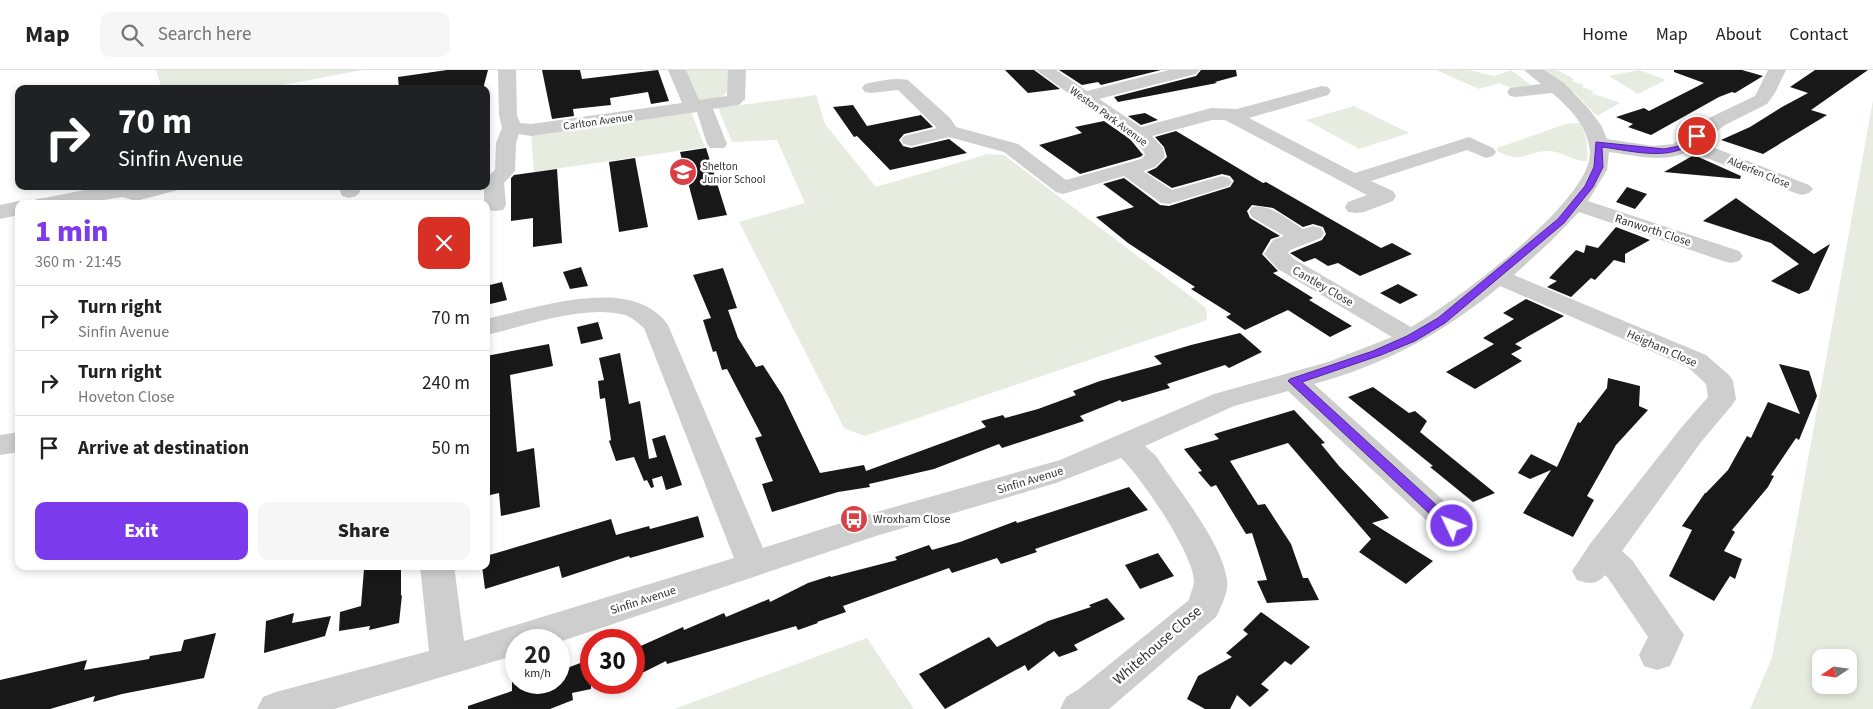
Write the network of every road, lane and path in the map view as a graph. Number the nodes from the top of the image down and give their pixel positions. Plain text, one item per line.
1 (507, 70) edge
2 (676, 70) edge
3 (737, 70) edge
4 (911, 70) edge
5 (1045, 70) edge
6 (1190, 70) edge
7 (1777, 70) edge
8 (1525, 81) edge
9 (893, 85) junction
10 (871, 88) dead end
11 (1322, 92) dead end
12 (1083, 97) junction
13 (703, 114) junction
14 (1229, 115) junction
15 (511, 124) junction
16 (949, 131) junction
17 (1138, 134) junction
18 (911, 140) dead end
19 (717, 144) dead end
20 (1598, 144) junction
21 (1688, 144) junction
22 (1486, 152) dead end
23 (1128, 169) junction
24 (1354, 180) junction
25 (1222, 182) dead end
26 (1802, 189) dead end
27 (161, 190) edge
28 (138, 199) edge
29 (65, 200) edge
30 (1575, 204) junction
31 (495, 205) dead end
32 (1356, 207) dead end
33 (15, 209) edge
34 (0, 212) edge
35 (1260, 212) dead end
36 (1732, 256) dead end
37 (1496, 276) junction
38 (490, 327) edge
39 (1411, 338) junction
40 (1294, 381) junction
41 (15, 443) edge
42 (1124, 444) junction
43 (0, 445) edge
44 (1452, 526) dead end
45 (1600, 557) junction
46 (1638, 561) dead end
47 (753, 564) junction
48 (437, 570) edge
49 (1656, 655) dead end
50 (448, 660) junction
51 (276, 709) edge
52 (1079, 709) edge

1 - 15 street
2 - 13 street
3 - 13 street, Carlton Avenue
4 - 9 street
5 - 12 street, Weston Park Avenue
6 - 12 street
7 - 21 street
8 - 20 street, Sinfin Avenue
9 - 10 street
9 - 16 street
11 - 14 street
12 - 17 street, Weston Park Avenue
13 - 15 street, Carlton Avenue
13 - 19 street
14 - 17 street
14 - 24 street
15 - 31 street
16 - 18 street
16 - 23 street, Weston Park Avenue
17 - 23 street, Weston Park Avenue
20 - 21 street
20 - 30 street, Sinfin Avenue
21 - 26 street, Alderfen Close
22 - 24 street
23 - 25 street
24 - 32 street
27 - 28 street
28 - 29 street
30 - 36 street, Ranworth Close
30 - 37 street, Sinfin Avenue
33 - 34 street
35 - 39 street, Cantley Close
37 - 39 street, Sinfin Avenue
37 - 45 street, Heigham Close
38 - 47 street
39 - 40 street, Sinfin Avenue
40 - 42 street, Sinfin Avenue
40 - 44 street
41 - 43 street
42 - 47 street, Sinfin Avenue
42 - 52 street, Whitehouse Close
45 - 46 street
45 - 49 street
47 - 50 street, Sinfin Avenue
48 - 50 street
50 - 51 street, Sinfin Avenue

